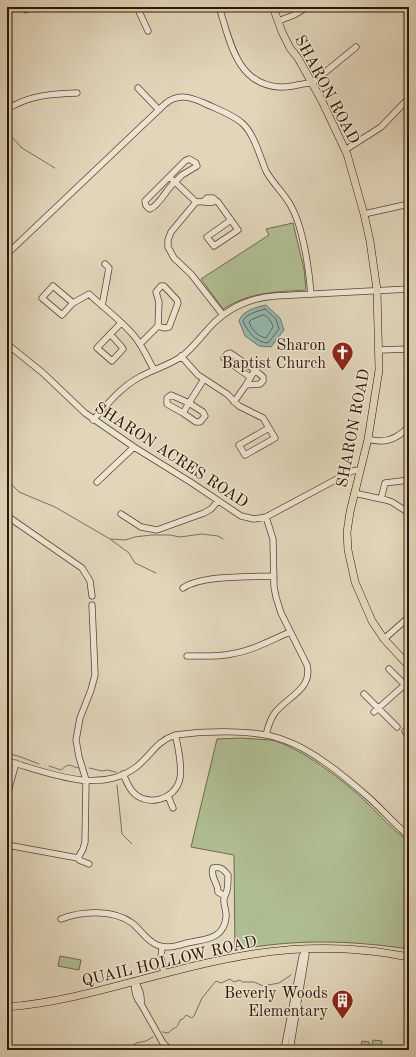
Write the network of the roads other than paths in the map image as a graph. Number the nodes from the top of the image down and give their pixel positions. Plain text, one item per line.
1 (137, 7) edge
2 (219, 7) edge
3 (273, 7) edge
4 (307, 7) edge
5 (278, 21) junction
6 (148, 32) dead end
7 (356, 47) dead end
8 (312, 83) junction
9 (138, 88) dead end
10 (77, 93) dead end
11 (407, 100) dead end
12 (7, 109) edge
13 (159, 110) junction
14 (345, 150) junction
15 (169, 177) junction
16 (175, 182) junction
17 (196, 202) junction
18 (409, 204) edge
19 (364, 214) junction
20 (230, 220) junction
21 (7, 254) edge
22 (105, 264) dead end
23 (409, 289) edge
24 (377, 290) junction
25 (311, 294) junction
26 (73, 303) junction
27 (102, 306) junction
28 (223, 315) junction
29 (121, 322) junction
30 (158, 326) junction
31 (110, 334) junction
32 (7, 344) edge
33 (140, 344) junction
34 (409, 349) edge
35 (380, 350) junction
36 (181, 356) junction
37 (154, 370) junction
38 (255, 370) junction
39 (250, 377) junction
40 (204, 379) junction
41 (246, 385) junction
42 (189, 404) junction
43 (236, 404) junction
44 (183, 413) junction
45 (93, 420) junction
46 (409, 426) edge
47 (269, 428) junction
48 (368, 439) junction
49 (134, 447) junction
50 (360, 470) junction
51 (409, 480) edge
52 (98, 482) dead end
53 (354, 493) junction
54 (380, 499) junction
55 (218, 501) junction
56 (409, 513) edge
57 (121, 514) dead end
58 (7, 516) edge
59 (266, 517) junction
60 (274, 576) junction
61 (183, 588) dead end
62 (92, 596) dead end
63 (92, 605) dead end
64 (409, 617) edge
65 (290, 632) junction
66 (384, 639) junction
67 (187, 656) dead end
68 (409, 666) edge
69 (389, 669) dead end
70 (408, 685) edge
71 (364, 694) dead end
72 (376, 710) junction
73 (397, 727) dead end
74 (405, 731) dead end
75 (266, 734) junction
76 (175, 735) junction
77 (409, 738) edge
78 (7, 761) edge
79 (16, 763) junction
80 (123, 774) junction
81 (86, 780) junction
82 (7, 795) edge
83 (168, 796) junction
84 (173, 808) dead end
85 (409, 836) edge
86 (7, 845) edge
87 (78, 858) junction
88 (89, 864) dead end
89 (225, 896) junction
90 (61, 919) dead end
91 (162, 947) junction
92 (306, 949) junction
93 (409, 957) edge
94 (164, 973) junction
95 (134, 981) junction
96 (7, 1007) edge
97 (169, 1050) edge
98 (284, 1050) edge
99 (290, 1050) edge

1 - 6 street
2 - 8 street
3 - 5 main road, SHARON ROAD
4 - 5 street
5 - 8 main road, SHARON ROAD
7 - 8 street
8 - 14 main road, SHARON ROAD
9 - 13 street
10 - 12 street
11 - 14 street
13 - 21 street
13 - 25 street
14 - 19 main road, SHARON ROAD
15 - 16 street
15 - 16 street
15 - 16 street
16 - 17 street
17 - 20 street
17 - 28 street
18 - 19 street
19 - 24 main road, SHARON ROAD
20 - 20 street
22 - 27 street
23 - 24 street
24 - 25 street
24 - 35 main road, SHARON ROAD
25 - 28 street
26 - 26 street
26 - 27 street
27 - 29 street
28 - 36 street
29 - 31 street
29 - 33 street
30 - 30 street
30 - 33 street
31 - 31 street
32 - 45 street, SHARON ACRES ROAD
33 - 37 street
34 - 35 street
35 - 48 main road, SHARON ROAD
36 - 37 street
36 - 40 street
37 - 45 street
38 - 39 street
38 - 39 street
38 - 41 street
39 - 41 street
40 - 42 street
40 - 43 street
41 - 43 street
42 - 44 street
42 - 44 street
42 - 44 street
43 - 47 street
45 - 49 street, SHARON ACRES ROAD
46 - 48 street
47 - 47 street
48 - 50 main road, SHARON ROAD
49 - 52 street
49 - 55 street, SHARON ACRES ROAD
50 - 53 main road, SHARON ROAD
50 - 59 street, SHARON ACRES ROAD
51 - 54 street
53 - 54 street
53 - 66 main road, SHARON ROAD
54 - 56 street
55 - 57 street
55 - 59 street, SHARON ACRES ROAD
58 - 62 street
59 - 60 street
60 - 61 street
60 - 65 street
63 - 81 street
64 - 66 street
65 - 67 street
65 - 75 street
66 - 68 main road, SHARON ROAD
69 - 70 street
70 - 72 street
71 - 72 street
72 - 73 street
74 - 77 street
75 - 76 street
75 - 85 street
76 - 80 street
76 - 83 street
78 - 79 street
79 - 81 street
79 - 82 street
80 - 81 street
80 - 83 street
81 - 87 street
83 - 84 street
86 - 87 street
87 - 88 street
89 - 89 street
89 - 91 street
90 - 91 street
91 - 94 street
92 - 93 main road, QUAIL HOLLOW ROAD
92 - 94 main road, QUAIL HOLLOW ROAD
92 - 98 street
92 - 99 street
94 - 95 main road, QUAIL HOLLOW ROAD
95 - 96 main road, QUAIL HOLLOW ROAD
95 - 97 street

